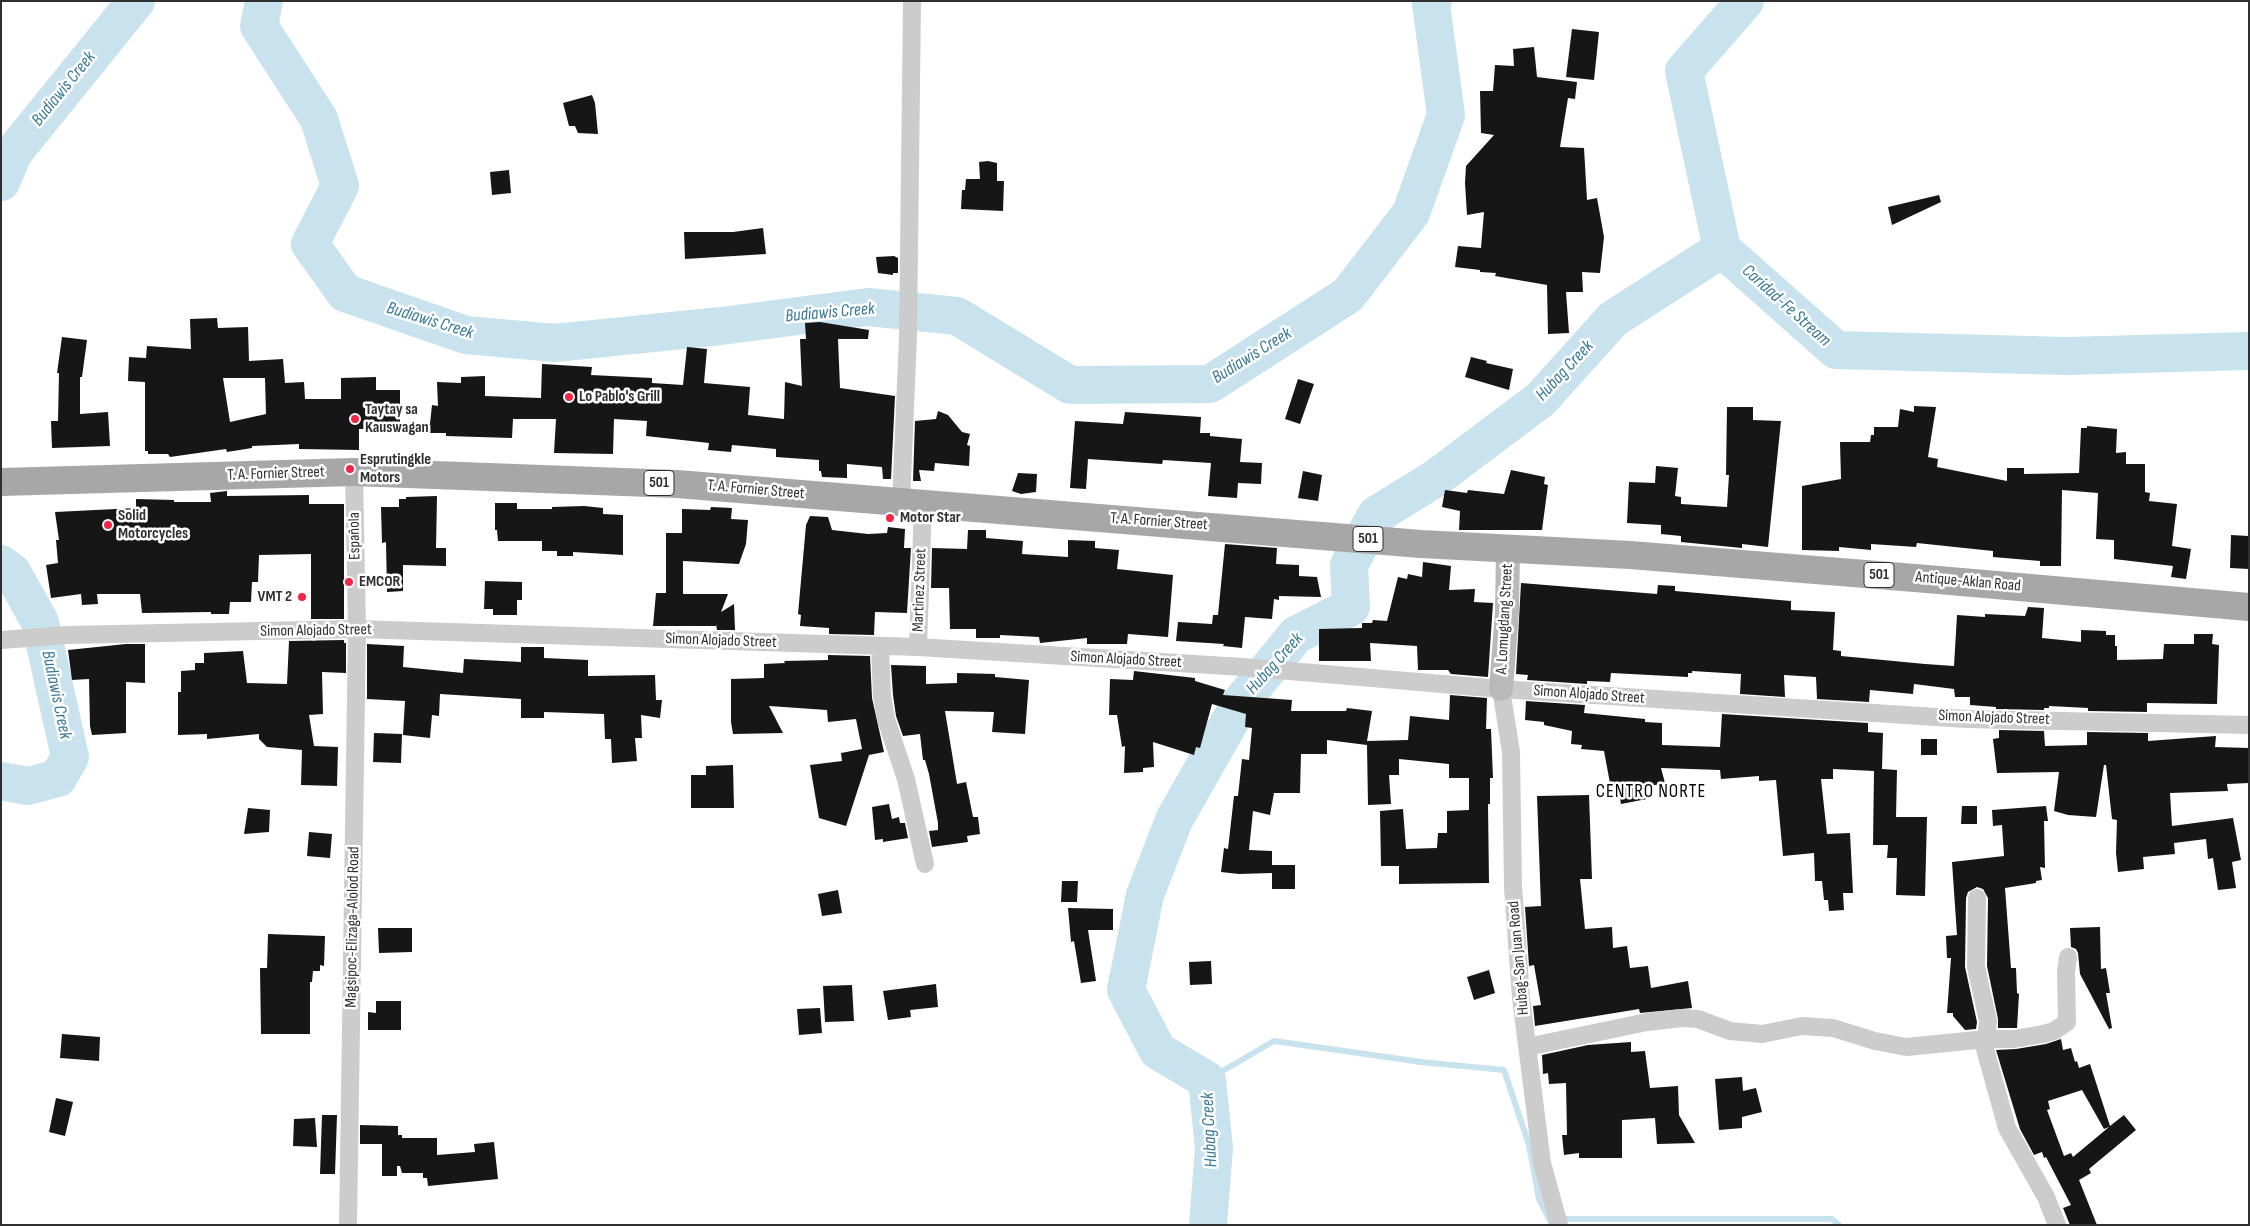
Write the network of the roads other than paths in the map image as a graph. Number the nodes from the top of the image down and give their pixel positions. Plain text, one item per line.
1 (912, 1) edge
2 (354, 472) junction
3 (1, 482) edge
4 (912, 503) junction
5 (1508, 549) junction
6 (2249, 607) edge
7 (357, 629) junction
8 (1, 640) edge
9 (880, 646) junction
10 (918, 647) junction
11 (1501, 689) junction
12 (2249, 725) edge
13 (925, 864) dead end
14 (1977, 898) dead end
15 (2068, 957) dead end
16 (1987, 1039) junction
17 (1527, 1047) junction
18 (348, 1225) edge
19 (1559, 1225) edge
20 (2057, 1225) edge

1 - 4 street, Martinez Street
2 - 3 main road, T. A. Fornier Street / 501
2 - 4 main road, T. A. Fornier Street / 501
2 - 7 street, Española
4 - 5 main road, T. A. Fornier Street / 501
4 - 10 street, Martinez Street
5 - 6 main road, Antique-Aklan Road / 501
5 - 11 street, A. Lomugdang Street
7 - 8 street, Simon Alojado Street
7 - 9 street, Simon Alojado Street
7 - 18 street, Magsipoc-Elizaga-Alolod Road
9 - 10 street, Simon Alojado Street
9 - 13 street
10 - 11 street, Simon Alojado Street
11 - 12 street, Simon Alojado Street
11 - 17 street, Hubag-San Juan Road
14 - 16 street
15 - 16 street
16 - 17 street
16 - 20 street
17 - 19 street, Hubag-San Juan Road

